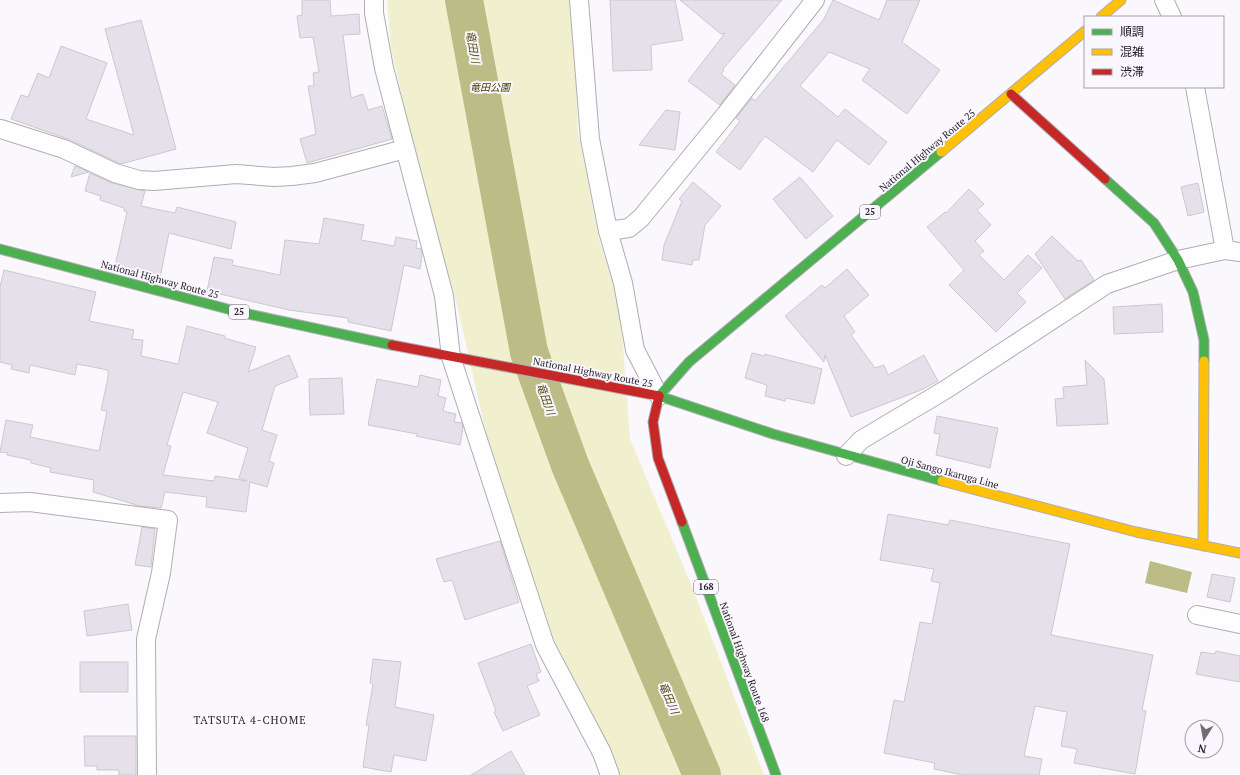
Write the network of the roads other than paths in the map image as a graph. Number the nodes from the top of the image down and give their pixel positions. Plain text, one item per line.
1 (374, 0) edge
2 (579, 0) edge
3 (815, 0) edge
4 (1121, 0) edge
5 (1164, 0) edge
6 (1102, 16) edge
7 (1172, 16) edge
8 (1084, 32) edge
9 (1195, 88) edge
10 (1011, 94) junction
11 (1, 129) dead end
12 (405, 149) junction
13 (608, 231) junction
14 (0, 249) edge
15 (1232, 251) edge
16 (1178, 260) junction
17 (451, 357) junction
18 (659, 396) junction
19 (846, 456) junction
20 (0, 503) edge
21 (1202, 546) junction
22 (1240, 553) edge
23 (1197, 615) dead end
24 (1240, 624) edge
25 (147, 775) edge
26 (610, 775) edge
27 (776, 775) edge

1 - 12 street
2 - 13 street
3 - 13 street
4 - 6 main road
5 - 7 street
8 - 10 main road, National Highway Route 25 / 25
9 - 15 street
10 - 16 main road
10 - 18 main road, National Highway Route 25 / 25
11 - 12 street
12 - 17 street
13 - 18 street
14 - 17 main road, National Highway Route 25 / 25
15 - 16 street
16 - 19 street
16 - 21 main road
17 - 18 main road, National Highway Route 25 / 25
17 - 26 street
18 - 19 main road, Oji Sango Ikaruga Line
18 - 27 main road, National Highway Route 168 / 168
19 - 21 main road, Oji Sango Ikaruga Line
20 - 25 street
21 - 22 main road, Oji Sango Ikaruga Line
23 - 24 street

